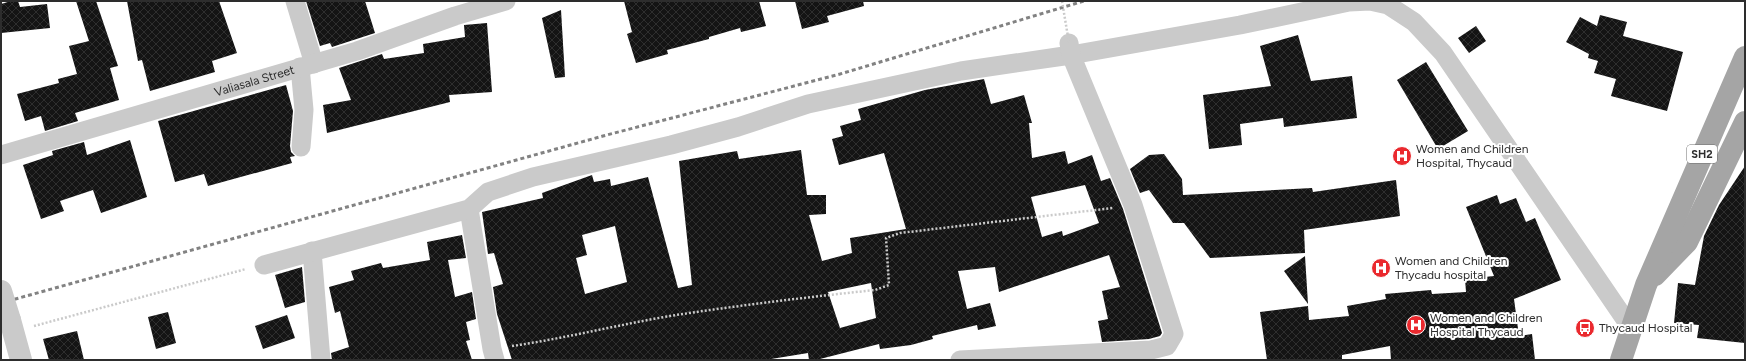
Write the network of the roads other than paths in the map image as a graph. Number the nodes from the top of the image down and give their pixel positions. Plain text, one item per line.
1 (295, 1) edge
2 (506, 1) edge
3 (453, 8) edge
4 (1070, 49) junction
5 (1745, 58) edge
6 (307, 66) junction
7 (1745, 122) edge
8 (301, 147) dead end
9 (1, 154) edge
10 (469, 209) junction
11 (312, 250) junction
12 (264, 265) road end
13 (1646, 285) junction
14 (1, 291) edge
15 (1631, 328) junction
16 (493, 354) edge
17 (21, 360) edge
18 (321, 360) edge
19 (960, 360) edge
20 (1621, 360) edge

1 - 6 street
2 - 3 street, Valiasala Street
3 - 6 street, Valiasala Street
4 - 10 street
4 - 15 street
4 - 19 street
5 - 13 main road, SH2
6 - 8 street
6 - 9 street, Valiasala Street
7 - 13 main road
10 - 11 street
10 - 16 street
11 - 12 street
11 - 18 street
13 - 15 main road, SH2
14 - 17 street, bridge
15 - 20 main road, SH2

